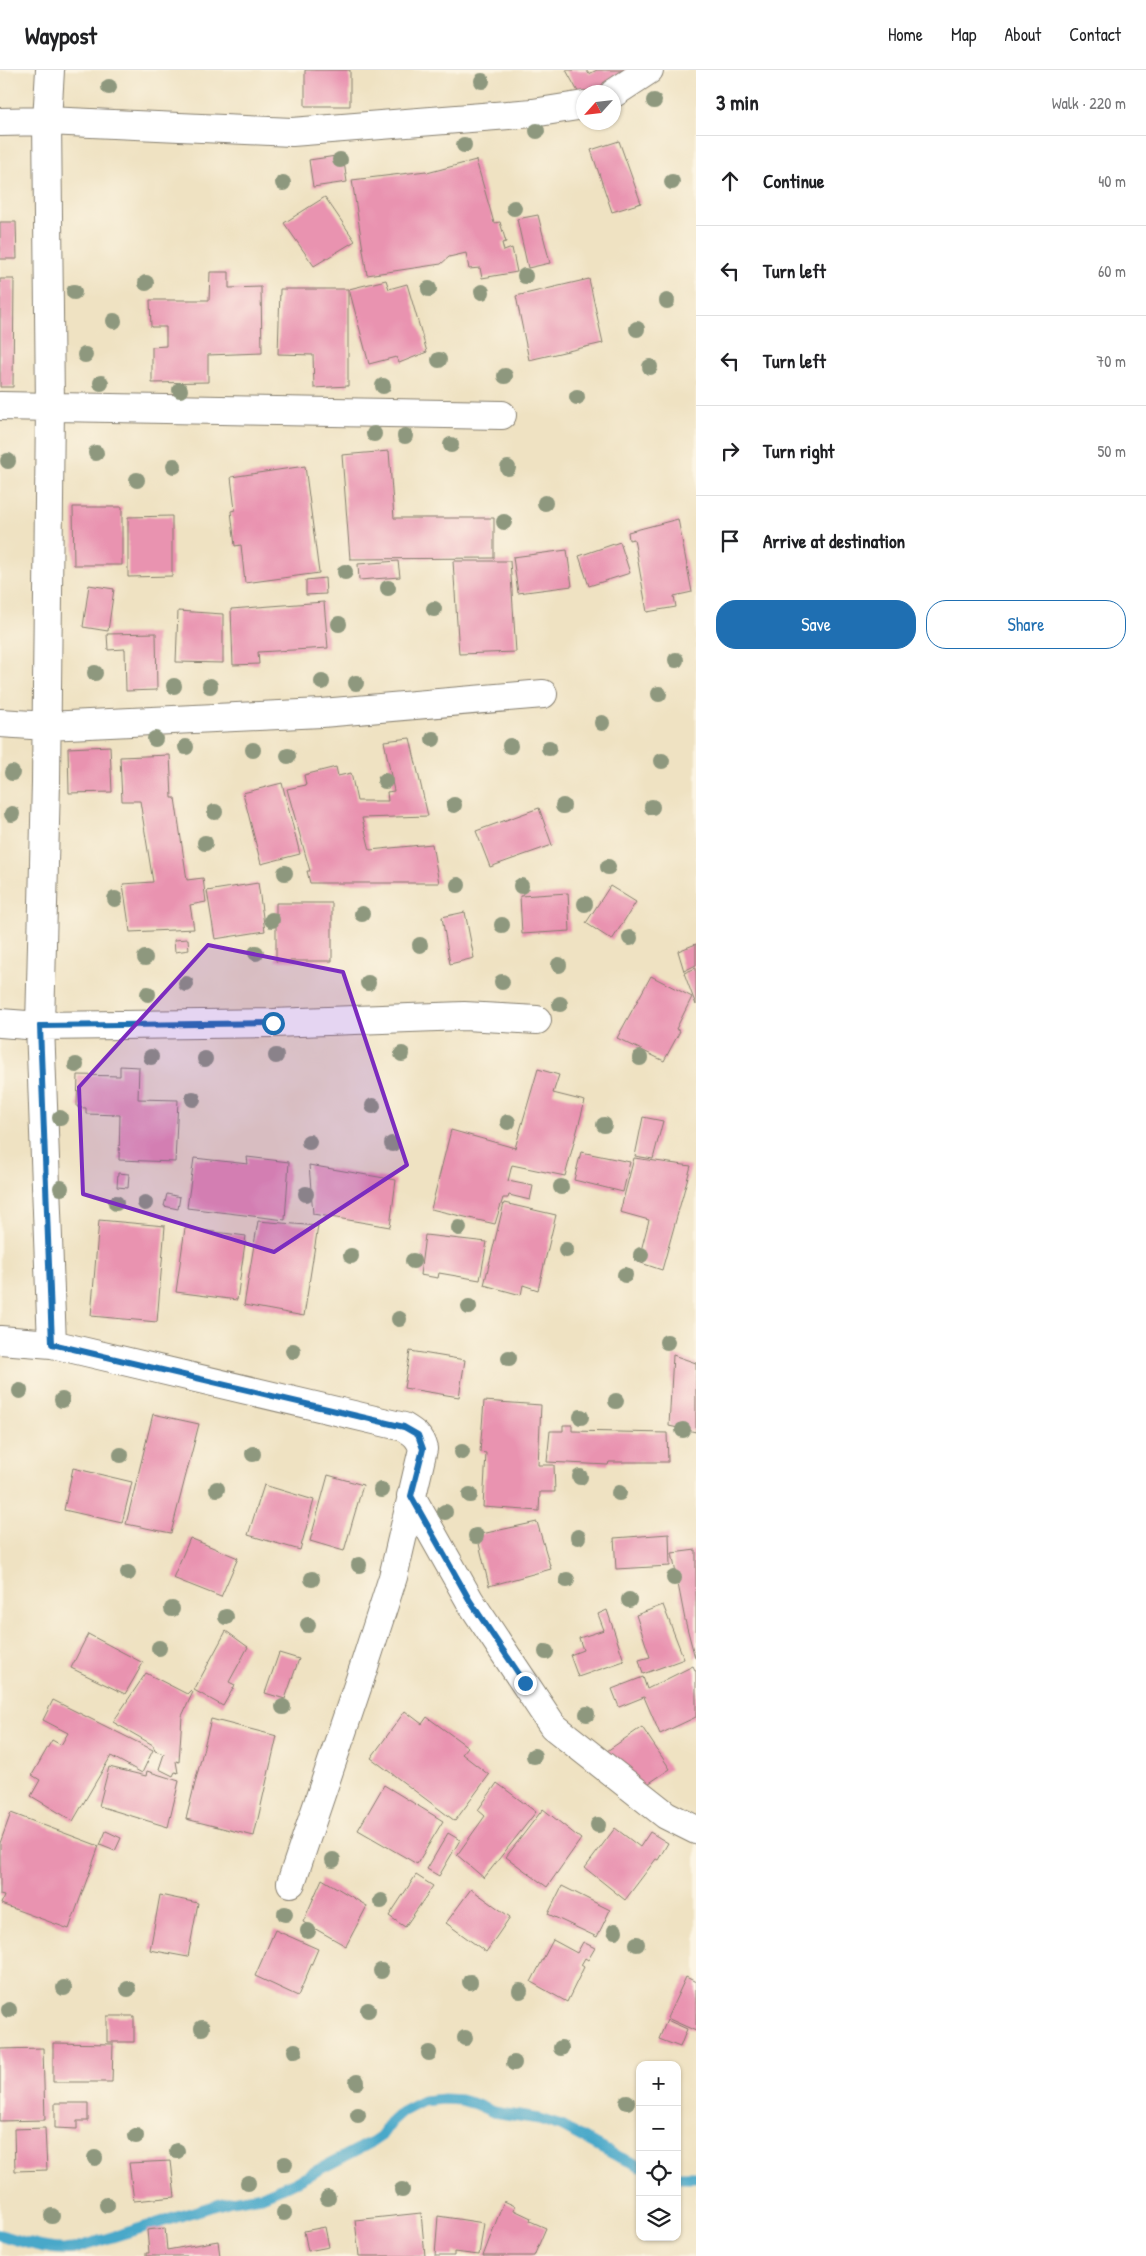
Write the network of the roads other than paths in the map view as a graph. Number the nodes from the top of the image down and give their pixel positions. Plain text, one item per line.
1 (50, 70) edge
2 (649, 70) edge
3 (621, 88) edge
4 (576, 106) edge
5 (47, 121) junction
6 (0, 122) edge
7 (0, 406) edge
8 (50, 406) junction
9 (502, 415) dead end
10 (543, 694) dead end
11 (0, 723) edge
12 (47, 726) junction
13 (537, 1020) dead end
14 (0, 1023) edge
15 (40, 1026) junction
16 (0, 1340) edge
17 (52, 1344) junction
18 (411, 1496) junction
19 (696, 1830) edge
20 (291, 1883) dead end

1 - 5 street
2 - 3 street
4 - 5 street
5 - 6 street
5 - 8 street
7 - 8 street
8 - 9 street
8 - 12 street
10 - 12 street
11 - 12 street
12 - 15 street
13 - 15 street
14 - 15 street
15 - 17 street
16 - 17 street
17 - 18 street
18 - 19 street
18 - 20 street

